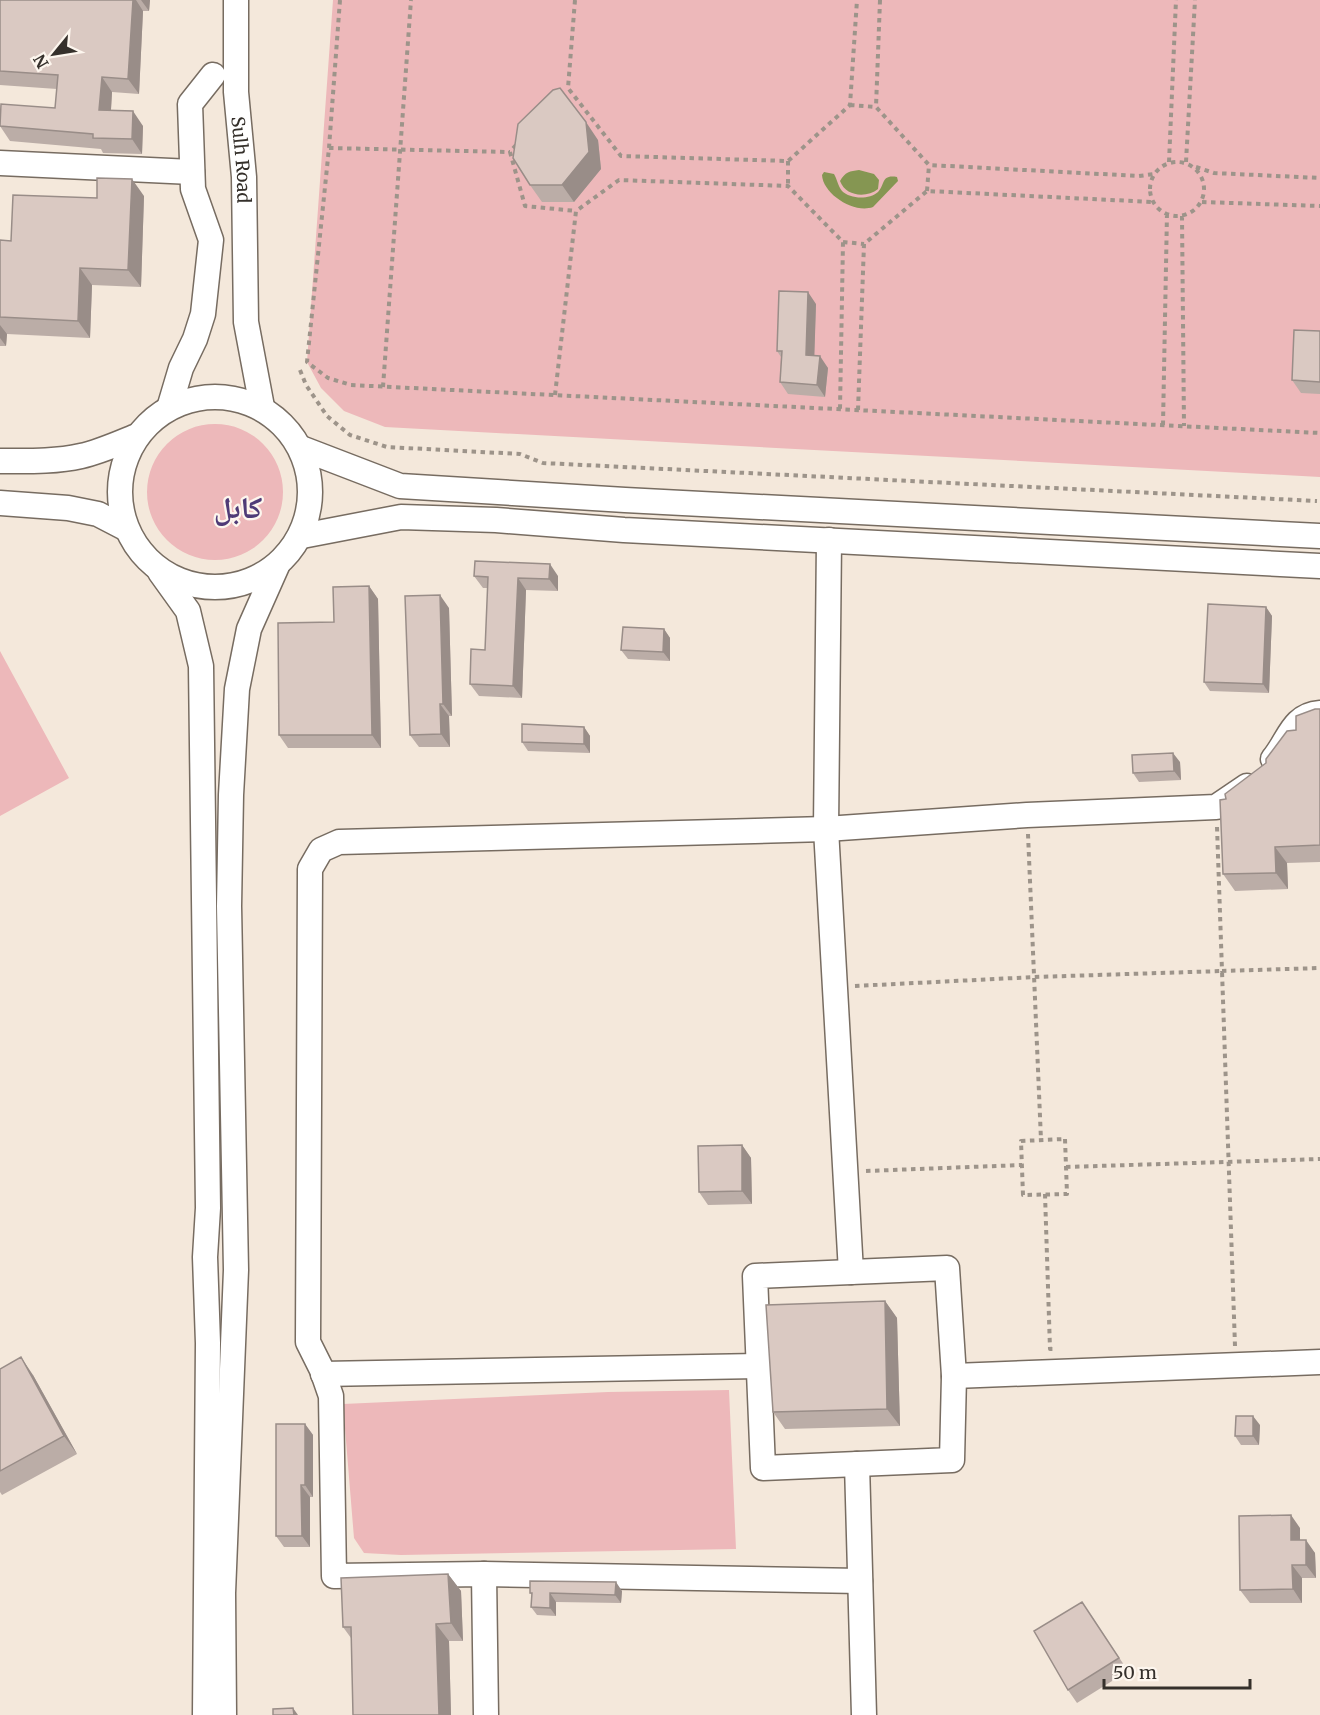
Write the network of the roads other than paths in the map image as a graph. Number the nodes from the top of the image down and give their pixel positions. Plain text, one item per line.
1 (237, 0) edge
2 (213, 75) dead end
3 (0, 163) edge
4 (192, 172) junction
5 (170, 405) junction
6 (262, 407) junction
7 (134, 437) junction
8 (301, 448) junction
9 (0, 461) edge
10 (0, 503) edge
11 (125, 528) junction
12 (302, 536) junction
13 (1320, 536) edge
14 (829, 540) junction
15 (278, 566) junction
16 (1320, 566) edge
17 (160, 572) junction
18 (1320, 713) edge
19 (826, 829) junction
20 (851, 1272) junction
21 (1320, 1362) edge
22 (758, 1366) junction
23 (323, 1374) junction
24 (954, 1376) junction
25 (857, 1464) junction
26 (218, 1469) junction
27 (484, 1574) junction
28 (860, 1581) junction
29 (205, 1715) edge
30 (224, 1715) edge
31 (486, 1715) edge
32 (864, 1715) edge

1 - 6 street, Sulh Road
2 - 4 street
3 - 4 street
4 - 5 street
5 - 6 street
5 - 7 street
6 - 8 street
7 - 9 street
7 - 11 street
8 - 12 street
8 - 13 street
10 - 11 street
11 - 17 street
12 - 14 street
12 - 15 street
14 - 16 street
14 - 19 street
15 - 17 street
15 - 26 street
17 - 26 street
18 - 19 street
19 - 20 street
19 - 23 street
20 - 22 street
20 - 24 street
21 - 24 street
22 - 23 street
22 - 25 street
23 - 27 street
24 - 25 street
25 - 28 street
26 - 29 street
26 - 30 street
27 - 28 street
27 - 31 street
28 - 32 street

